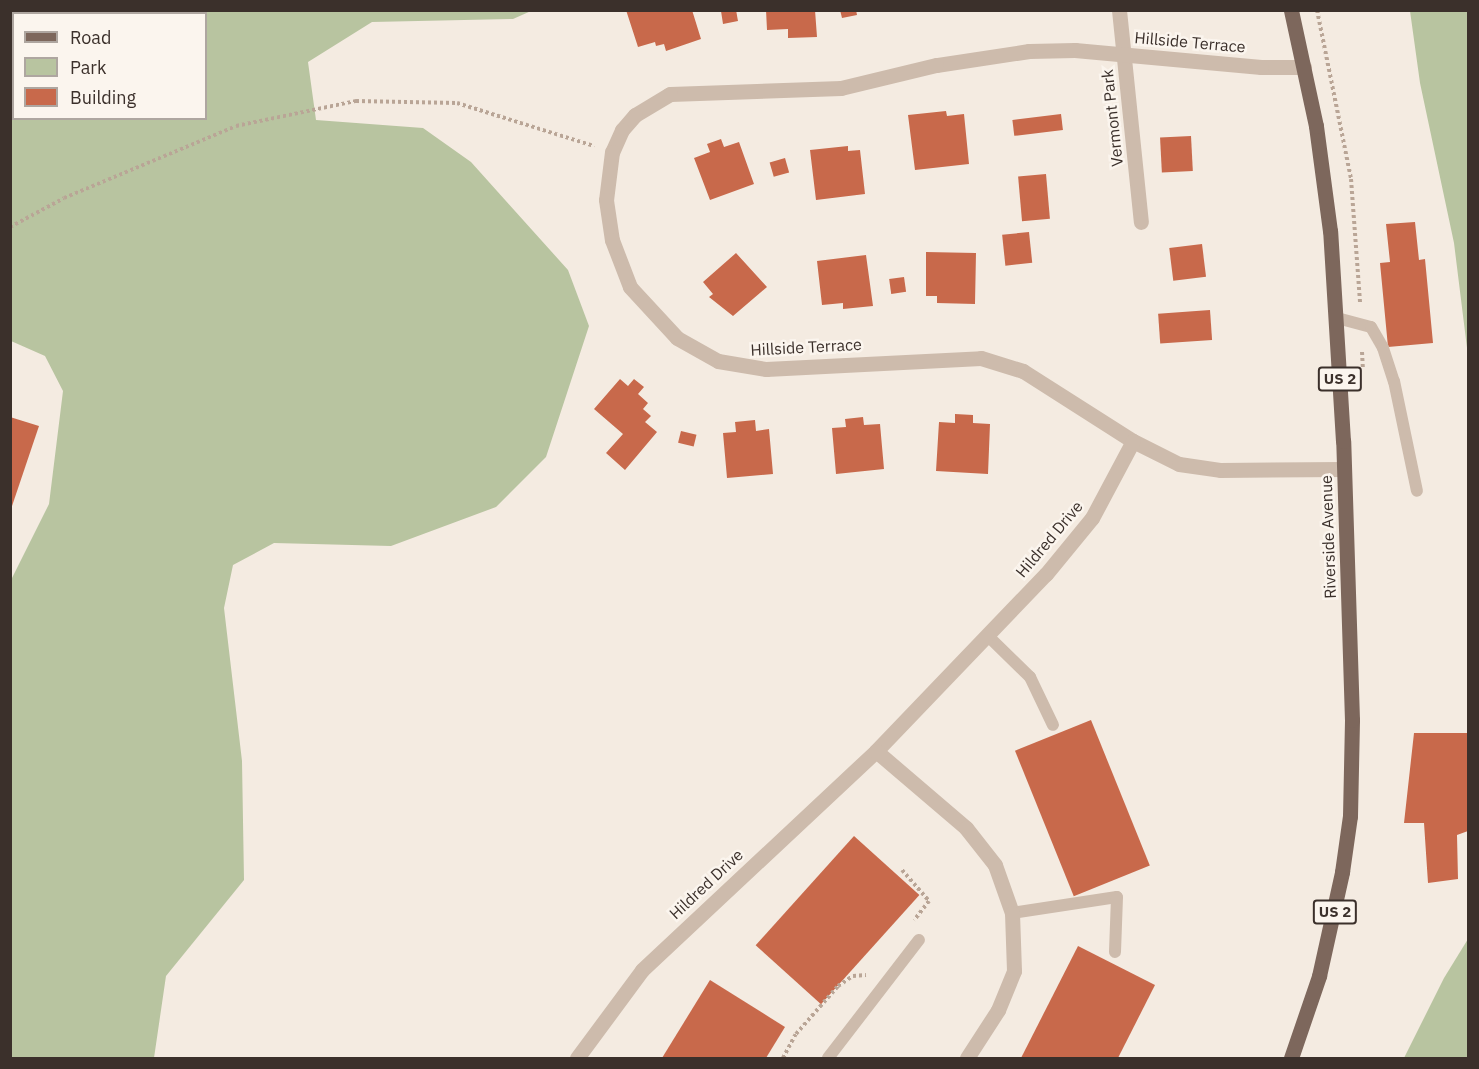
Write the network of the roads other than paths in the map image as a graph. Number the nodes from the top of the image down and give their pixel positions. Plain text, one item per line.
1 (1119, 10) edge
2 (1292, 10) edge
3 (1124, 54) junction
4 (1304, 67) junction
5 (1141, 222) dead end
6 (1337, 318) junction
7 (1133, 441) junction
8 (1343, 469) junction
9 (1417, 491) dead end
10 (988, 636) junction
11 (1053, 726) dead end
12 (876, 752) junction
13 (1012, 913) junction
14 (919, 940) dead end
15 (1115, 952) dead end
16 (577, 1059) edge
17 (828, 1059) edge
18 (967, 1059) edge
19 (1291, 1059) edge

1 - 3 street, Vermont Park
2 - 4 main road, Riverside Avenue / US 2
3 - 4 street, Hillside Terrace
3 - 5 street, Vermont Park
3 - 7 street, Hillside Terrace
4 - 6 main road, Riverside Avenue / US 2
6 - 8 main road, Riverside Avenue / US 2
6 - 9 lane
7 - 8 street, Hillside Terrace
7 - 10 street, Hildred Drive
8 - 19 main road, Riverside Avenue / US 2
10 - 11 lane
10 - 12 street, Hildred Drive
12 - 13 street
12 - 16 street, Hildred Drive
13 - 15 lane
13 - 18 street
14 - 17 lane

